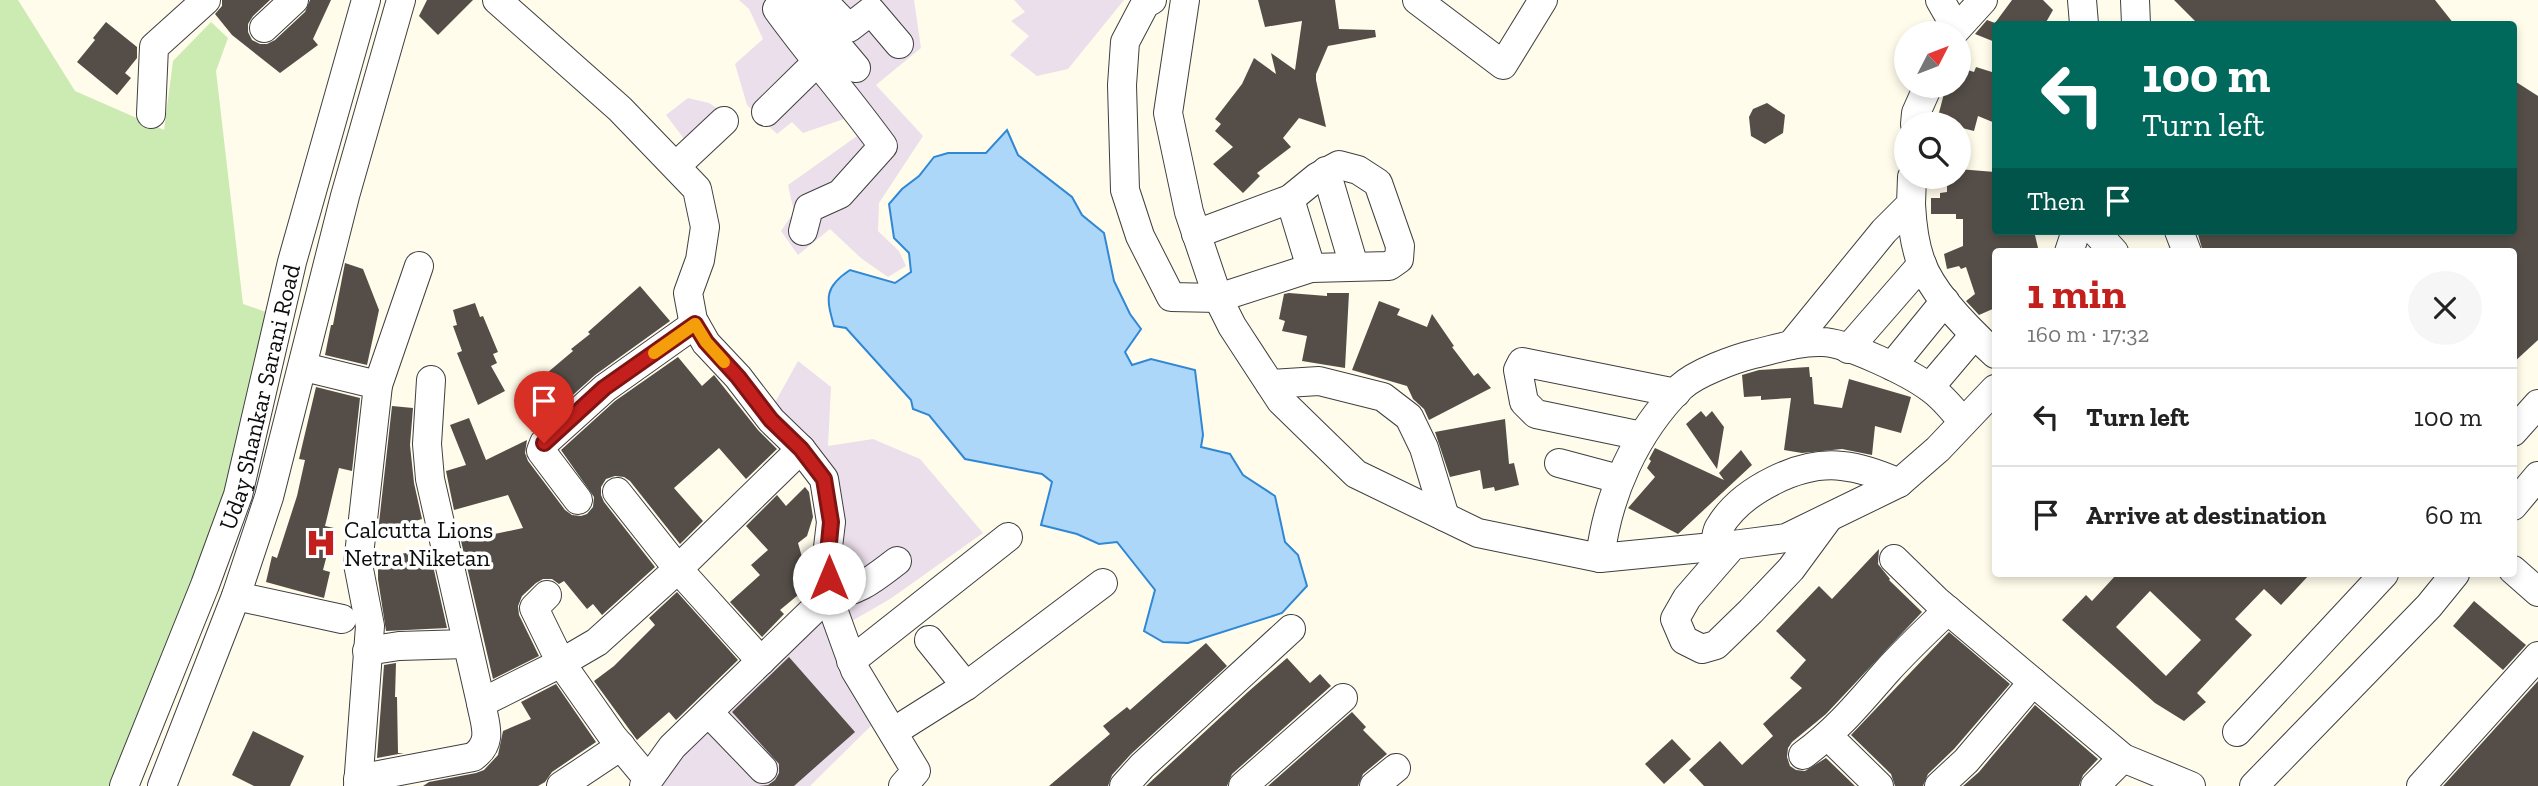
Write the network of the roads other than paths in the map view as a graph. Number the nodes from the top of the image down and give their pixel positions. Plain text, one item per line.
1 (206, 0) edge
2 (294, 0) edge
3 (366, 0) edge
4 (401, 0) edge
5 (498, 0) edge
6 (822, 0) edge
7 (1152, 0) edge
8 (1185, 0) edge
9 (1417, 0) edge
10 (1543, 0) edge
11 (1940, 0) edge
12 (1983, 0) edge
13 (2081, 0) edge
14 (2134, 0) edge
15 (782, 7) edge
16 (1949, 21) edge
17 (1963, 21) edge
18 (2084, 21) edge
19 (2136, 21) edge
20 (264, 28) dead end
21 (899, 44) dead end
22 (816, 63) junction
23 (856, 68) dead end
24 (766, 112) dead end
25 (151, 114) dead end
26 (724, 121) dead end
27 (676, 166) junction
28 (1326, 171) junction
29 (1912, 190) edge
30 (1290, 199) junction
31 (803, 231) dead end
32 (1196, 233) junction
33 (2099, 235) edge
34 (2110, 248) edge
35 (1922, 264) junction
36 (419, 266) dead end
37 (1354, 266) junction
38 (1311, 268) junction
39 (1218, 298) junction
40 (1945, 302) junction
41 (695, 324) junction
42 (1974, 335) junction
43 (1791, 345) junction
44 (1849, 349) junction
45 (1992, 351) edge
46 (1892, 366) junction
47 (304, 367) junction
48 (431, 380) dead end
49 (1270, 384) junction
50 (378, 385) junction
51 (1930, 387) junction
52 (1676, 393) junction
53 (1992, 393) edge
54 (2538, 404) edge
55 (1963, 422) junction
56 (2517, 428) edge
57 (1642, 436) junction
58 (801, 449) junction
59 (1559, 463) dead end
60 (2538, 476) edge
61 (1619, 479) junction
62 (1899, 483) junction
63 (617, 492) dead end
64 (578, 500) dead end
65 (2517, 501) edge
66 (1445, 517) junction
67 (1829, 518) junction
68 (1008, 537) dead end
69 (1724, 546) junction
70 (1600, 558) junction
71 (1894, 559) dead end
72 (897, 561) dead end
73 (678, 569) junction
74 (2381, 577) edge
75 (2452, 577) edge
76 (1103, 583) dead end
77 (831, 593) junction
78 (547, 595) dead end
79 (236, 596) junction
80 (1948, 610) junction
81 (342, 619) dead end
82 (1291, 629) dead end
83 (929, 640) dead end
84 (466, 644) junction
85 (368, 651) junction
86 (2538, 656) edge
87 (761, 661) junction
88 (851, 661) junction
89 (561, 663) junction
90 (2033, 682) junction
91 (966, 687) junction
92 (1343, 698) dead end
93 (481, 703) junction
94 (709, 713) junction
95 (893, 732) junction
96 (2237, 732) dead end
97 (1828, 736) junction
98 (621, 746) junction
99 (1803, 755) dead end
100 (2123, 758) junction
101 (1396, 768) dead end
102 (762, 769) dead end
103 (358, 783) edge
104 (646, 783) edge
105 (1130, 783) edge
106 (1869, 783) edge
107 (124, 786) edge
108 (162, 786) edge
109 (561, 786) edge
110 (902, 786) edge
111 (1243, 786) edge
112 (1374, 786) edge
113 (1939, 786) edge
114 (2095, 786) edge
115 (2192, 786) edge
116 (2254, 786) edge
117 (2421, 786) edge

1 - 25 street
2 - 20 street
3 - 107 street, Uday Shankar Sarani Road
4 - 47 street, Uday Shankar Sarani Road
5 - 27 street
6 - 21 street
7 - 39 street
8 - 32 street
9 - 10 street
11 - 16 street
12 - 17 street
13 - 18 street
14 - 19 street
15 - 22 street
15 - 23 street
22 - 24 street
22 - 31 street
26 - 27 street
27 - 41 street
28 - 30 street
28 - 37 street
28 - 37 street
29 - 35 street
29 - 43 street
30 - 32 street
30 - 38 street
32 - 39 street
33 - 34 street
35 - 40 street
35 - 44 street
36 - 50 street
37 - 38 street
38 - 39 street
39 - 49 street
40 - 42 street
40 - 46 street
41 - 58 street
41 - 64 street
42 - 45 street
42 - 51 street
43 - 44 street
43 - 52 street
44 - 46 street
46 - 51 street
47 - 50 street
47 - 79 street, Uday Shankar Sarani Road
48 - 84 street
49 - 66 street
49 - 66 street
50 - 85 street
51 - 55 street
52 - 57 street
52 - 57 street
53 - 55 street
54 - 56 street
55 - 62 street
57 - 61 street
58 - 73 street
58 - 77 street
59 - 61 street
60 - 65 street
61 - 70 street
62 - 67 street
62 - 69 street
63 - 73 street
66 - 70 street
67 - 69 street
67 - 69 street
68 - 88 street
69 - 70 street
71 - 80 street
72 - 77 street
73 - 87 street
73 - 89 street
74 - 96 street
75 - 116 street
76 - 91 street
77 - 87 street
77 - 88 street
78 - 89 street
79 - 81 street
79 - 108 street, Uday Shankar Sarani Road
80 - 90 street
80 - 97 street
82 - 105 street
83 - 91 street
84 - 85 street
84 - 93 street
85 - 103 street
86 - 117 street
87 - 94 street
88 - 95 street
89 - 93 street
89 - 98 street
90 - 100 street
90 - 113 street
91 - 95 street
92 - 111 street
93 - 103 street
94 - 102 street
94 - 104 street
95 - 110 street
97 - 99 street
97 - 106 street
98 - 104 street
98 - 109 street
100 - 114 street
100 - 115 street
101 - 112 street

